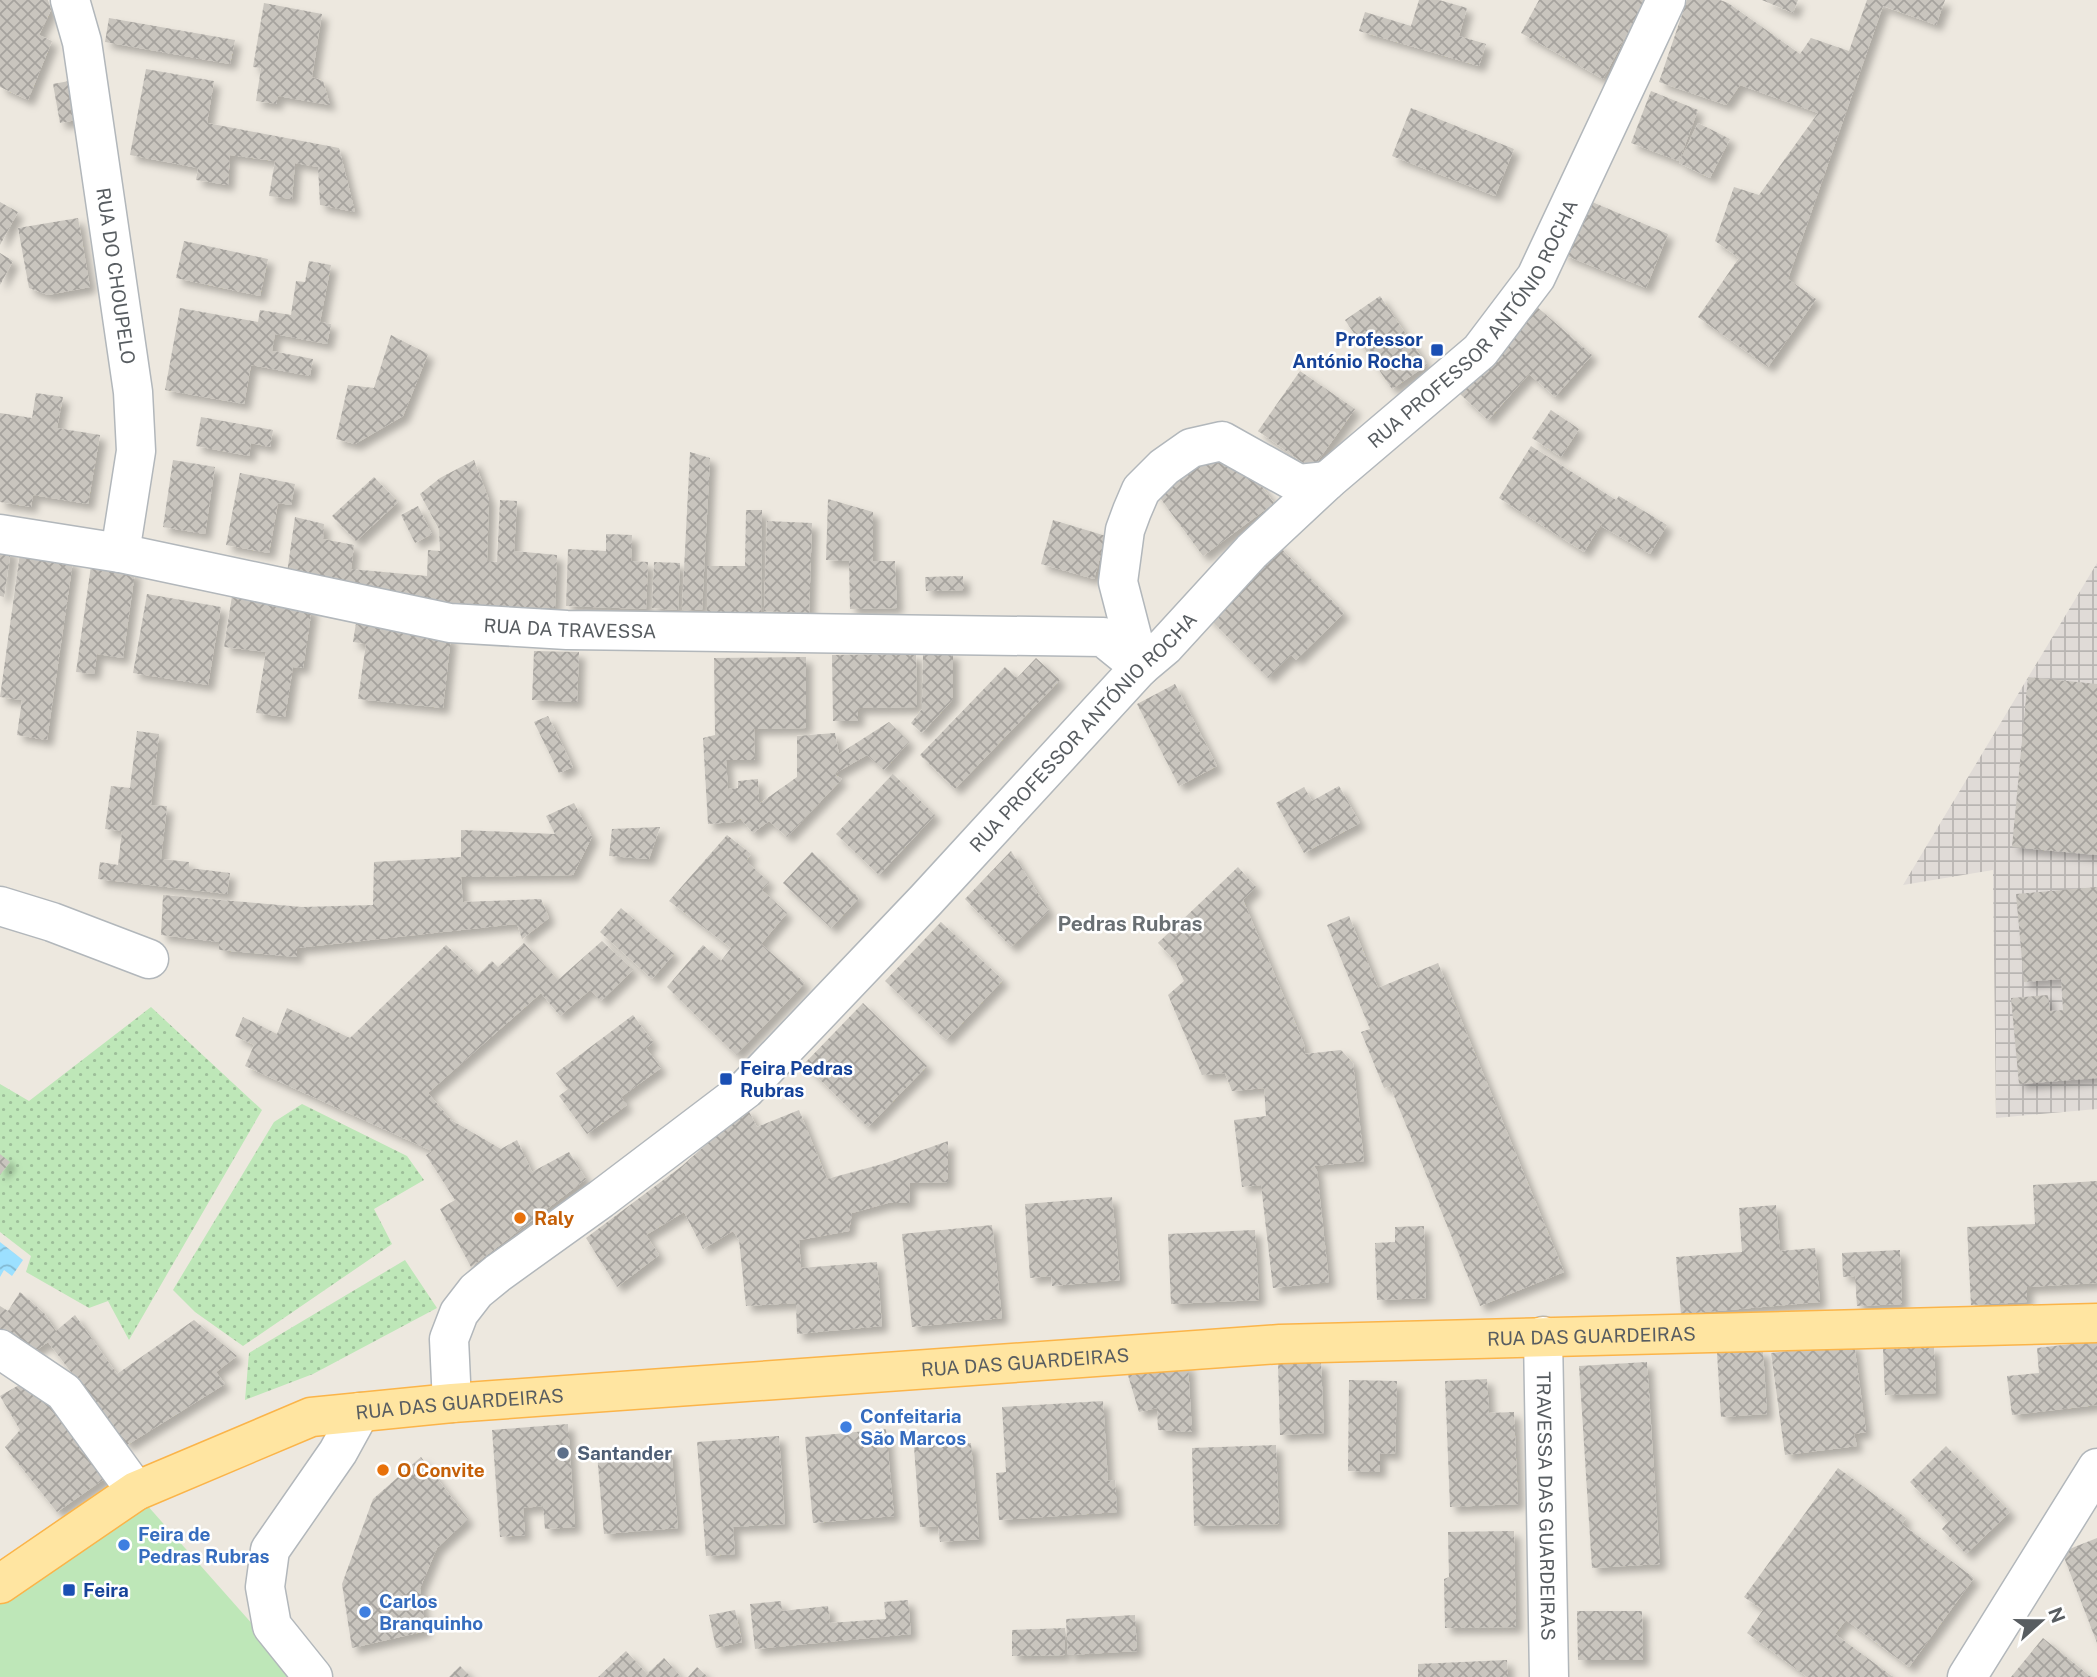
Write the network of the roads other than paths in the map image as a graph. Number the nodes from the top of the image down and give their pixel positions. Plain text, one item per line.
1 (69, 0) edge
2 (1666, 0) edge
3 (1327, 481) junction
4 (0, 534) edge
5 (120, 553) junction
6 (1140, 667) junction
7 (0, 906) edge
8 (149, 960) dead end
9 (2097, 1323) edge
10 (1544, 1336) junction
11 (0, 1349) edge
12 (452, 1403) junction
13 (360, 1412) junction
14 (2097, 1468) edge
15 (136, 1491) junction
16 (0, 1584) edge
17 (313, 1677) edge
18 (1549, 1677) edge
19 (1967, 1677) edge

1 - 5 street, RUA DO CHOUPELO
2 - 3 street, RUA PROFESSOR ANTÓNIO ROCHA
3 - 6 street, RUA PROFESSOR ANTÓNIO ROCHA
3 - 6 street
4 - 5 street, RUA DA TRAVESSA
5 - 6 street, RUA DA TRAVESSA
6 - 12 street, RUA PROFESSOR ANTÓNIO ROCHA
7 - 8 street
9 - 10 main road, RUA DAS GUARDEIRAS
10 - 12 main road, RUA DAS GUARDEIRAS
10 - 18 street, TRAVESSA DAS GUARDEIRAS
11 - 15 street
12 - 13 main road, RUA DAS GUARDEIRAS
13 - 15 main road, RUA DAS GUARDEIRAS
13 - 17 street
14 - 19 street
15 - 16 main road, RUA DAS GUARDEIRAS

